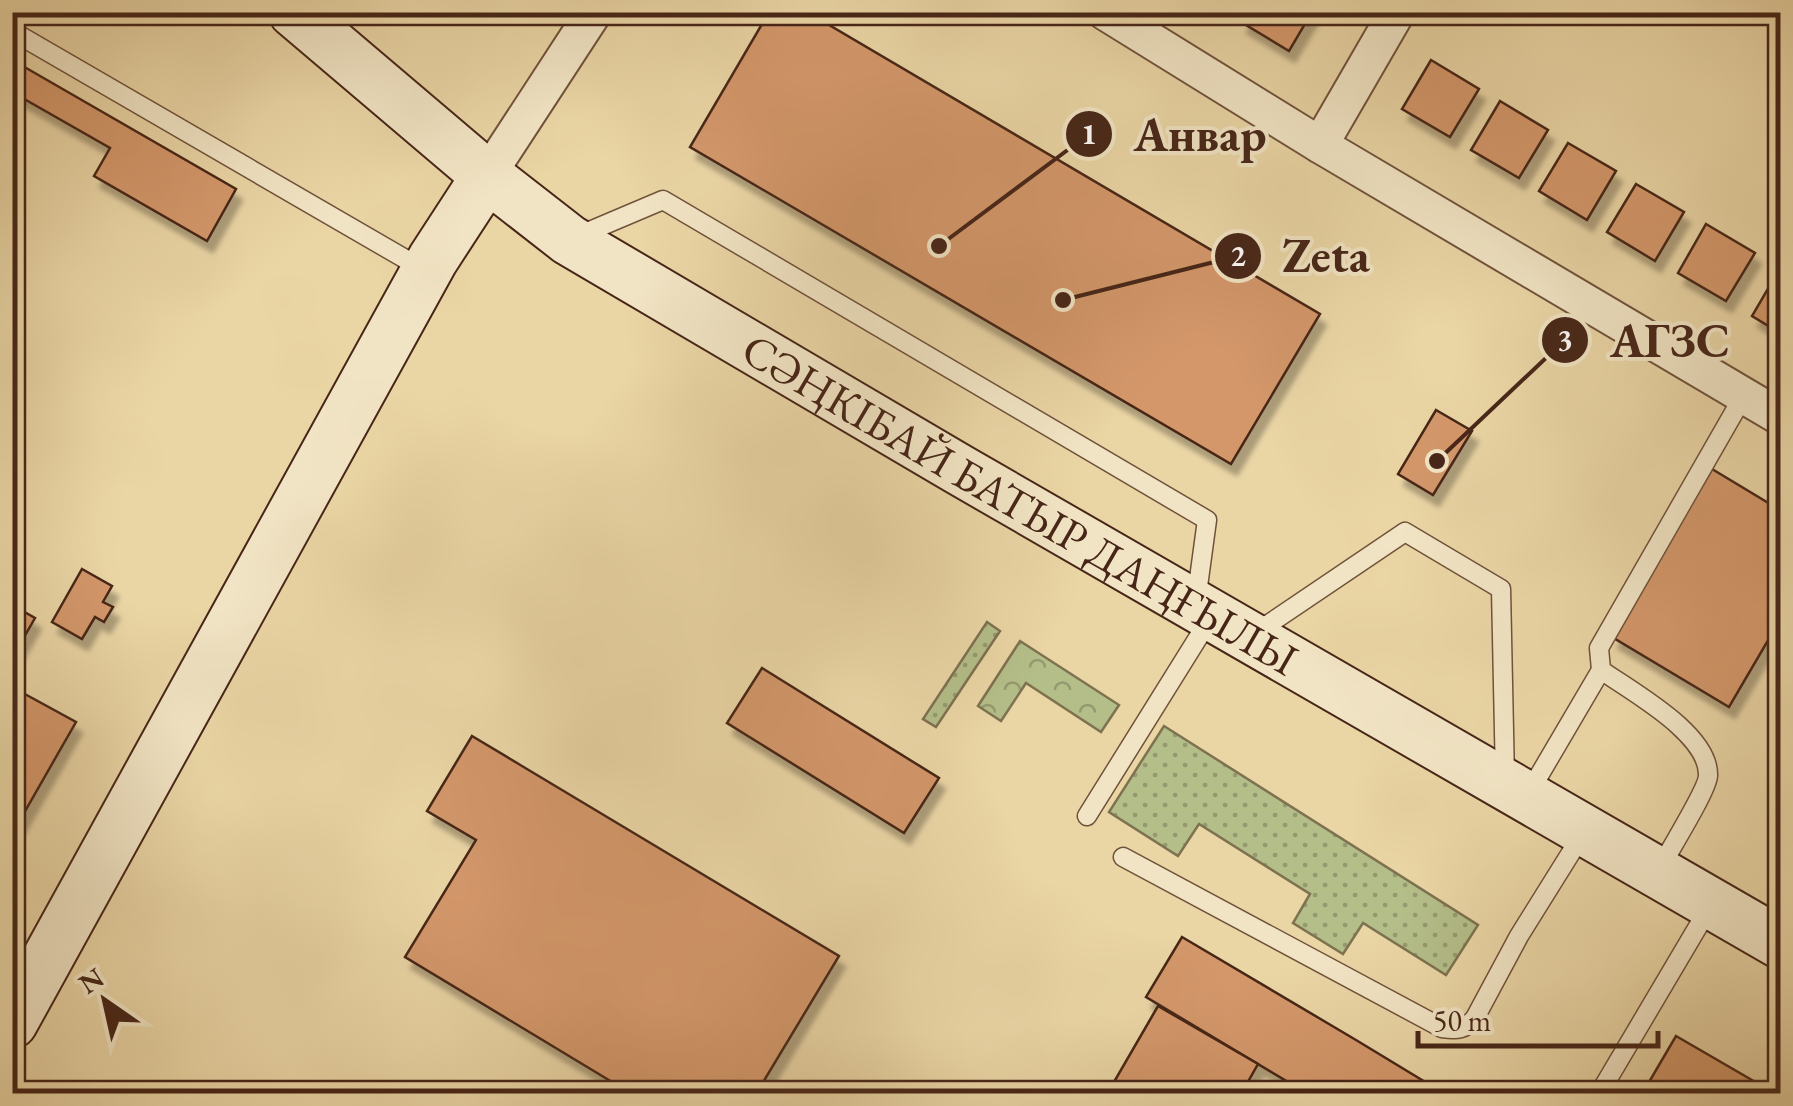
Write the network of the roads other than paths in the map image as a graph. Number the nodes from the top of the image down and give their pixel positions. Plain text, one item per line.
1 (294, 12) edge
2 (594, 12) edge
3 (1104, 12) edge
4 (1397, 12) edge
5 (12, 31) edge
6 (1320, 145) junction
7 (487, 176) junction
8 (568, 240) junction
9 (426, 272) junction
10 (1744, 395) junction
11 (1780, 417) edge
12 (1219, 620) junction
13 (1602, 670) junction
14 (1516, 791) junction
15 (1088, 816) dead end
16 (1585, 830) junction
17 (1122, 857) dead end
18 (1658, 872) junction
19 (1712, 903) junction
20 (1780, 943) edge
21 (12, 1023) edge
22 (1599, 1094) edge

1 - 7 street, СӘҢКІБАЙ БАТЫР ДАҢҒЫЛЫ
2 - 7 street
3 - 6 street
4 - 6 street
5 - 9 lane
6 - 10 street
7 - 8 street, СӘҢКІБАЙ БАТЫР ДАҢҒЫЛЫ
7 - 9 street
8 - 12 street, СӘҢКІБАЙ БАТЫР ДАҢҒЫЛЫ
8 - 12 lane
9 - 21 street
10 - 11 street
10 - 13 lane
12 - 14 street, СӘҢКІБАЙ БАТЫР ДАҢҒЫЛЫ
12 - 14 lane
12 - 15 lane
13 - 14 lane
13 - 18 lane
14 - 16 street, СӘҢКІБАЙ БАТЫР ДАҢҒЫЛЫ
16 - 17 lane
16 - 18 street, СӘҢКІБАЙ БАТЫР ДАҢҒЫЛЫ
18 - 19 street, СӘҢКІБАЙ БАТЫР ДАҢҒЫЛЫ
19 - 20 street, СӘҢКІБАЙ БАТЫР ДАҢҒЫЛЫ
19 - 22 lane

